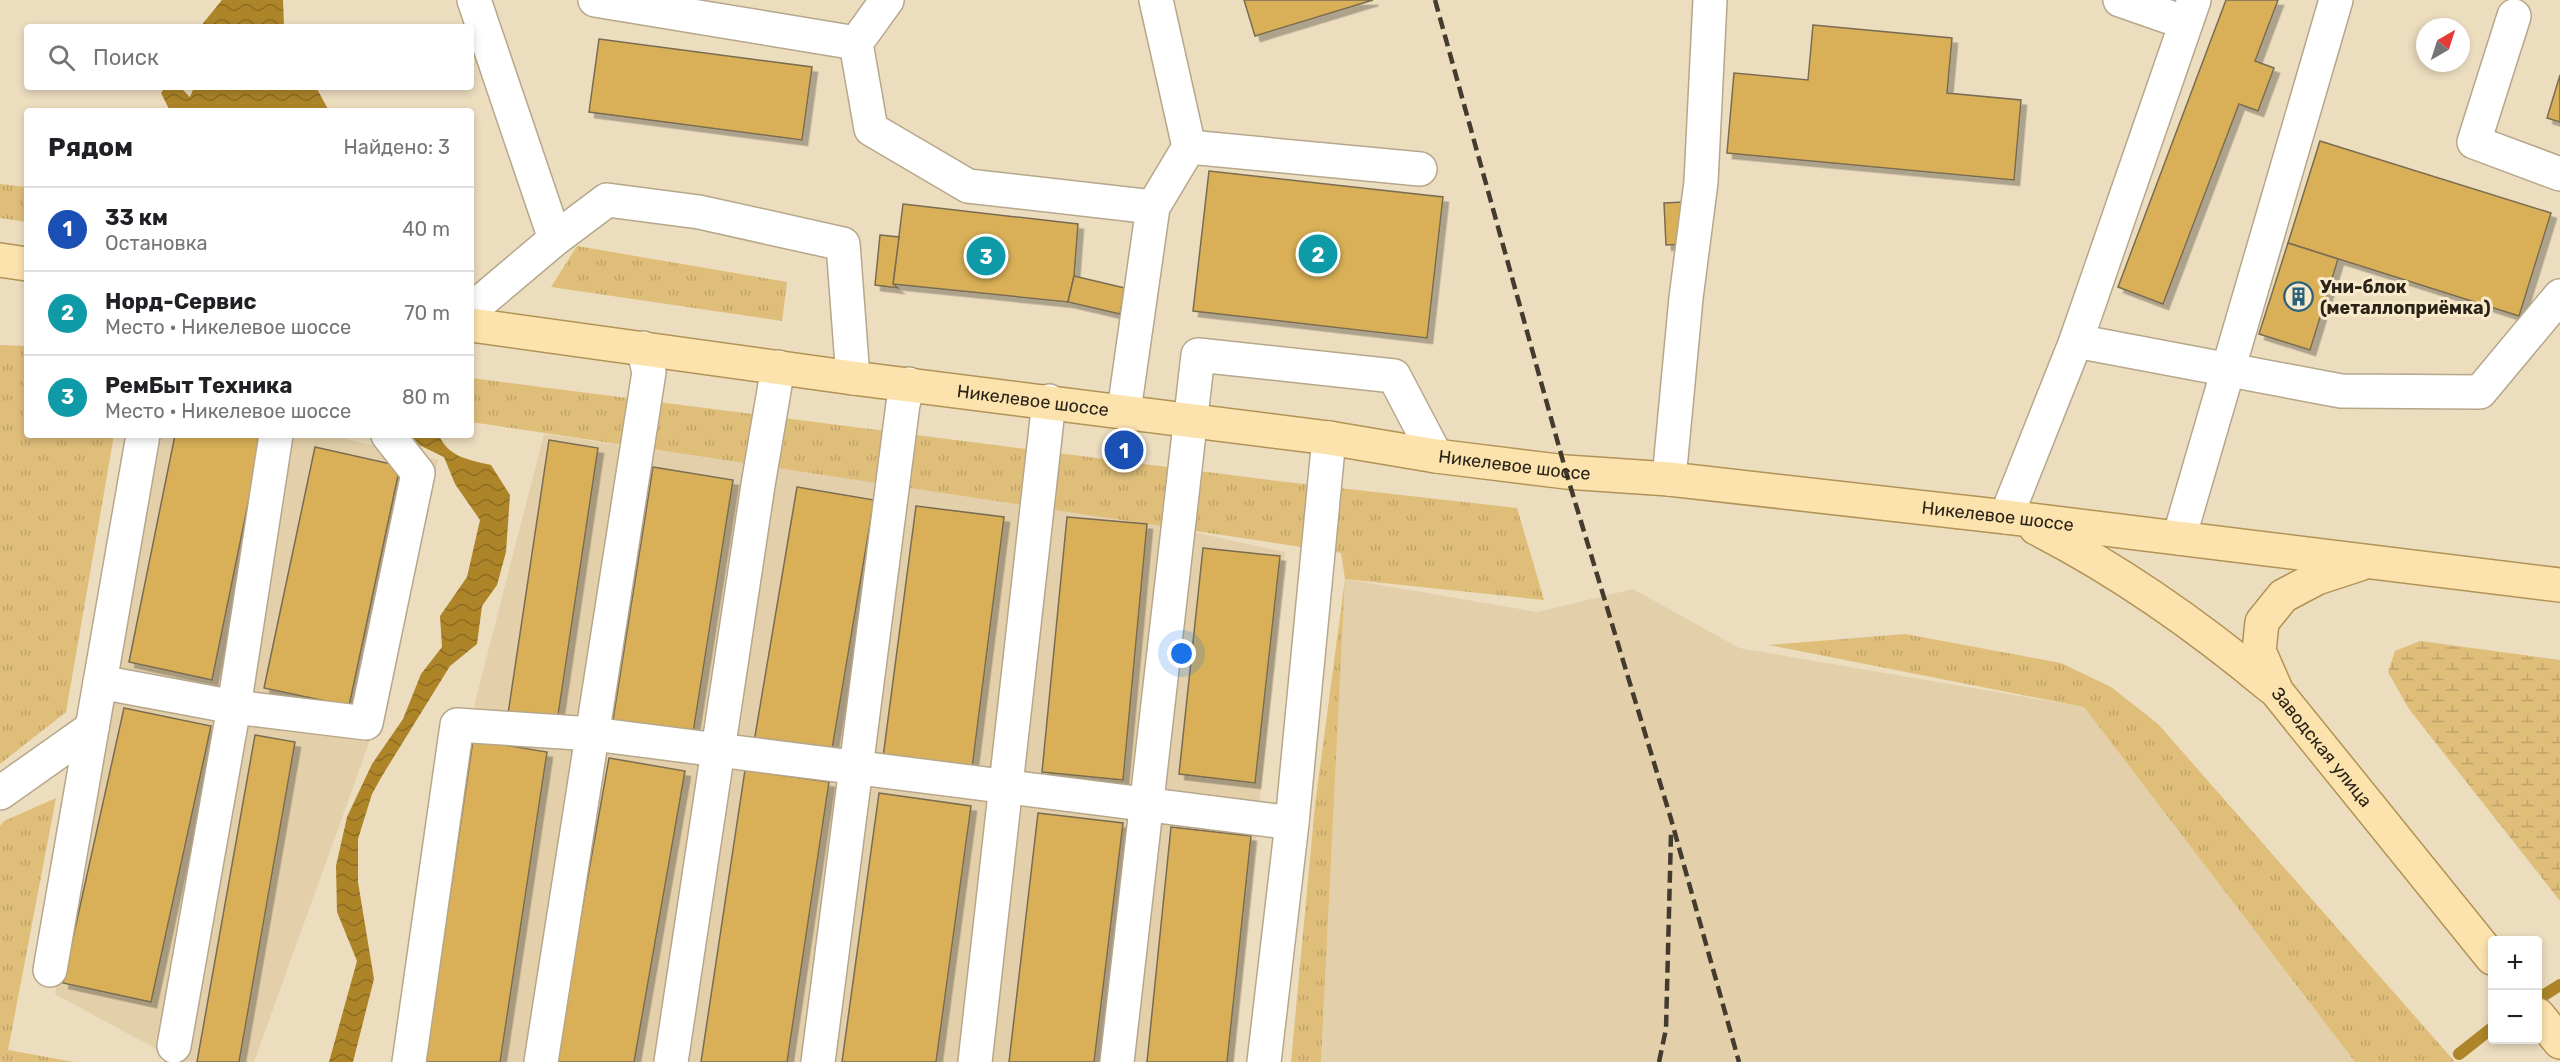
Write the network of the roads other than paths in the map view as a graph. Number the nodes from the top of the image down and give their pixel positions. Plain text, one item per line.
1 (474, 0) edge
2 (595, 0) edge
3 (887, 0) edge
4 (1156, 0) edge
5 (1710, 0) edge
6 (2120, 0) edge
7 (2336, 0) edge
8 (2190, 12) edge
9 (2514, 16) dead end
10 (856, 43) junction
11 (1190, 147) junction
12 (1420, 169) dead end
13 (2560, 174) edge
14 (1153, 207) junction
15 (555, 239) junction
16 (0, 260) edge
17 (24, 264) edge
18 (2560, 296) edge
19 (474, 307) edge
20 (474, 325) edge
21 (2076, 341) junction
22 (643, 348) junction
23 (778, 368) junction
24 (2229, 369) junction
25 (853, 378) junction
26 (909, 384) junction
27 (1050, 400) junction
28 (1124, 411) junction
29 (1190, 422) junction
30 (142, 438) edge
31 (276, 438) edge
32 (390, 438) edge
33 (1329, 438) junction
34 (1436, 456) junction
35 (1669, 479) junction
36 (2011, 518) junction
37 (2178, 538) junction
38 (2367, 561) junction
39 (2560, 585) edge
40 (100, 682) junction
41 (2277, 692) junction
42 (234, 707) junction
43 (92, 728) junction
44 (593, 734) junction
45 (718, 750) junction
46 (856, 768) junction
47 (1005, 787) junction
48 (0, 793) edge
49 (1145, 805) junction
50 (1292, 824) junction
51 (2488, 952) edge
52 (50, 970) dead end
53 (174, 1046) dead end
54 (409, 1062) edge
55 (541, 1062) edge
56 (671, 1062) edge
57 (818, 1062) edge
58 (975, 1062) edge
59 (1117, 1062) edge
60 (1264, 1062) edge

1 - 15 lane
2 - 10 lane
3 - 10 lane
4 - 11 lane
5 - 35 lane
6 - 8 lane
7 - 24 lane
8 - 21 lane
9 - 13 lane
10 - 14 lane
11 - 12 lane
11 - 14 lane
14 - 28 lane
15 - 19 lane
15 - 25 lane
16 - 17 main road
18 - 24 lane
20 - 22 main road, Никелевое шоссе
21 - 24 lane
21 - 36 lane
22 - 23 main road, Никелевое шоссе
22 - 44 lane
23 - 25 main road, Никелевое шоссе
23 - 45 lane
24 - 37 lane
25 - 26 main road, Никелевое шоссе
26 - 27 main road, Никелевое шоссе
26 - 46 lane
27 - 28 main road, Никелевое шоссе
27 - 47 lane
28 - 29 main road, Никелевое шоссе
29 - 33 main road, Никелевое шоссе
29 - 34 lane
29 - 49 lane
30 - 40 lane
31 - 42 lane
32 - 42 lane
33 - 34 main road, Никелевое шоссе
33 - 50 lane
34 - 35 main road, Никелевое шоссе
35 - 36 main road, Никелевое шоссе
36 - 37 main road, Никелевое шоссе
36 - 41 main road
37 - 38 main road, Никелевое шоссе
38 - 39 main road, Никелевое шоссе
38 - 41 main road, Заводская улица
40 - 42 lane
40 - 43 lane
41 - 51 main road, Заводская улица
42 - 53 lane
43 - 48 lane
43 - 52 lane
44 - 45 lane
44 - 54 lane
44 - 55 lane
45 - 46 lane
45 - 56 lane
46 - 47 lane
46 - 57 lane
47 - 49 lane
47 - 58 lane
49 - 50 lane
49 - 59 lane
50 - 60 lane

